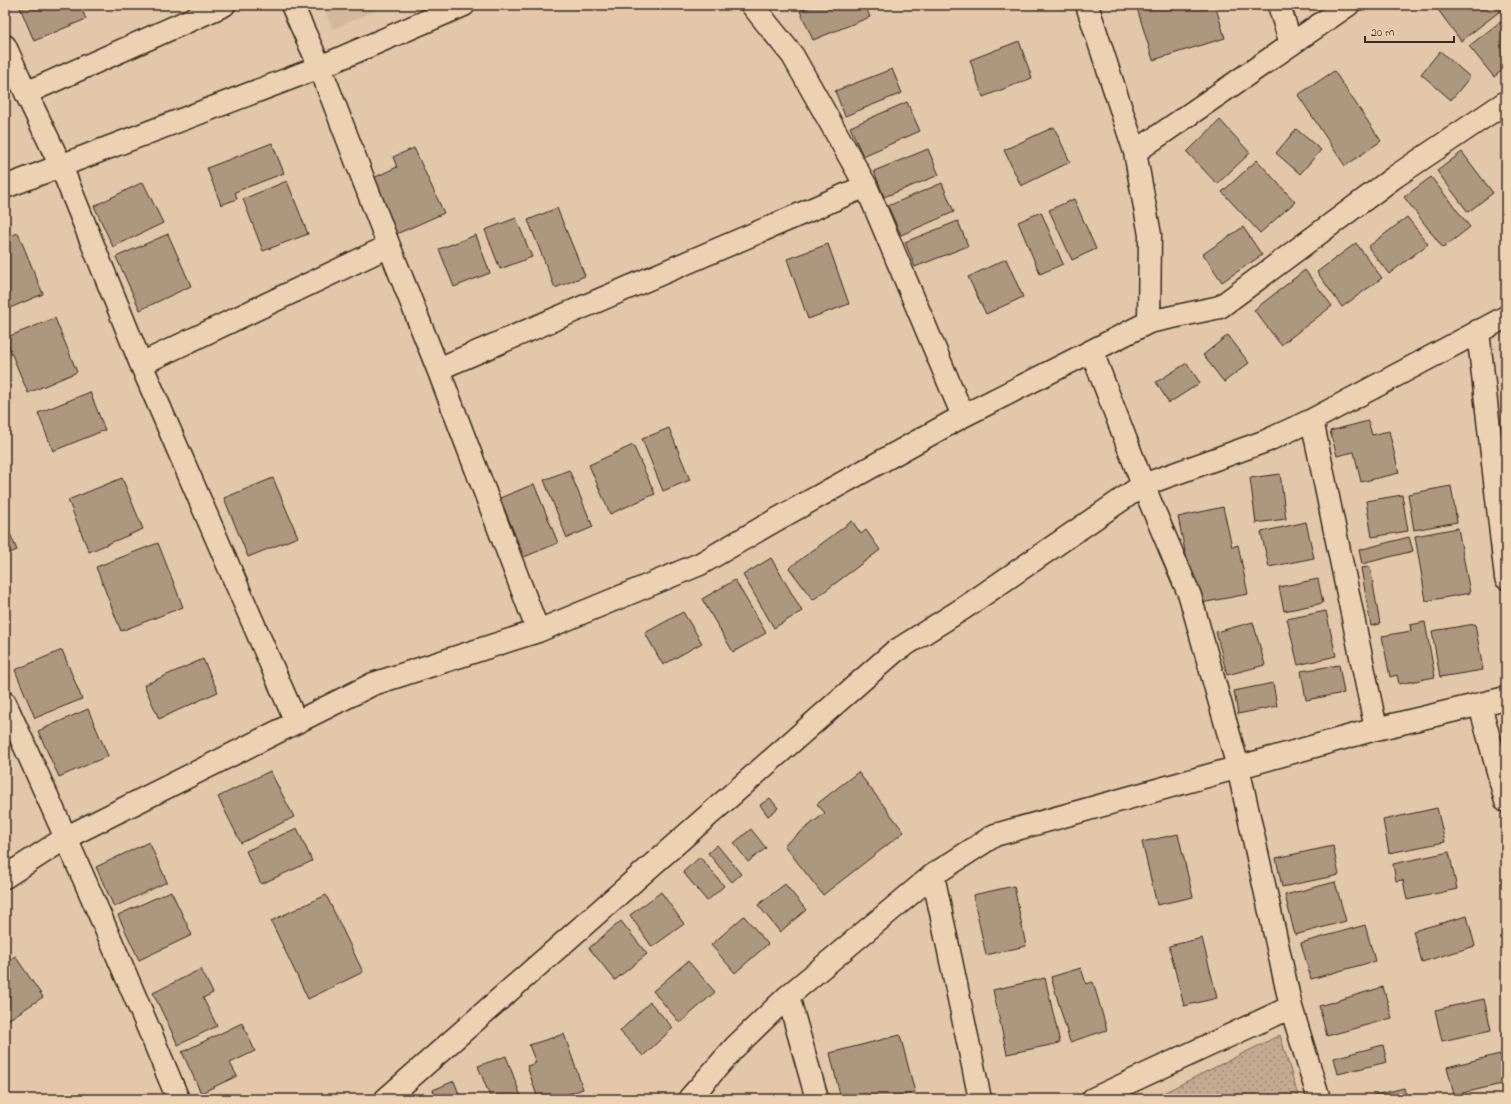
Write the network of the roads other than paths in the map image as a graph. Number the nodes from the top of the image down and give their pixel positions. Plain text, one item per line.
1 (224, 5) edge
2 (292, 5) edge
3 (464, 5) edge
4 (752, 5) edge
5 (1087, 5) edge
6 (1279, 5) edge
7 (1348, 5) edge
8 (1291, 44) junction
9 (5, 46) edge
10 (320, 66) junction
11 (26, 93) junction
12 (1506, 102) edge
13 (1136, 152) junction
14 (61, 166) junction
15 (866, 186) junction
16 (5, 187) edge
17 (388, 246) junction
18 (1506, 317) edge
19 (1150, 322) junction
20 (1478, 331) junction
21 (1092, 352) junction
22 (141, 364) junction
23 (438, 369) junction
24 (963, 416) junction
25 (1312, 420) junction
26 (1143, 485) junction
27 (1506, 578) edge
28 (538, 631) junction
29 (1506, 698) edge
30 (5, 703) edge
31 (1480, 705) junction
32 (296, 722) junction
33 (1376, 729) junction
34 (1238, 767) junction
35 (1506, 801) edge
36 (67, 837) junction
37 (933, 875) junction
38 (5, 877) edge
39 (788, 996) junction
40 (1291, 1007) junction
41 (178, 1099) edge
42 (386, 1099) edge
43 (689, 1099) edge
44 (818, 1099) edge
45 (980, 1099) edge
46 (1093, 1099) edge
47 (1319, 1099) edge

1 - 11 street
2 - 10 street
3 - 10 street
4 - 15 street
5 - 13 street
6 - 8 street
7 - 8 street
8 - 13 street
9 - 11 street
10 - 14 street
10 - 17 street
11 - 14 street
12 - 19 street
13 - 19 street
14 - 16 street
14 - 22 street
15 - 23 street
15 - 24 street
17 - 22 street
17 - 23 street
18 - 20 street
19 - 21 street
20 - 25 street
20 - 27 street
21 - 24 street
21 - 26 street
22 - 32 street
23 - 28 street
24 - 28 street
25 - 26 street
25 - 33 street
26 - 34 street
26 - 42 street
28 - 32 street
29 - 31 street
30 - 36 street
31 - 33 street
31 - 35 street
32 - 36 street
33 - 34 street
34 - 37 street
34 - 40 street
36 - 38 street
36 - 41 street
37 - 39 street
37 - 45 street
39 - 43 street
39 - 44 street
40 - 46 street
40 - 47 street

